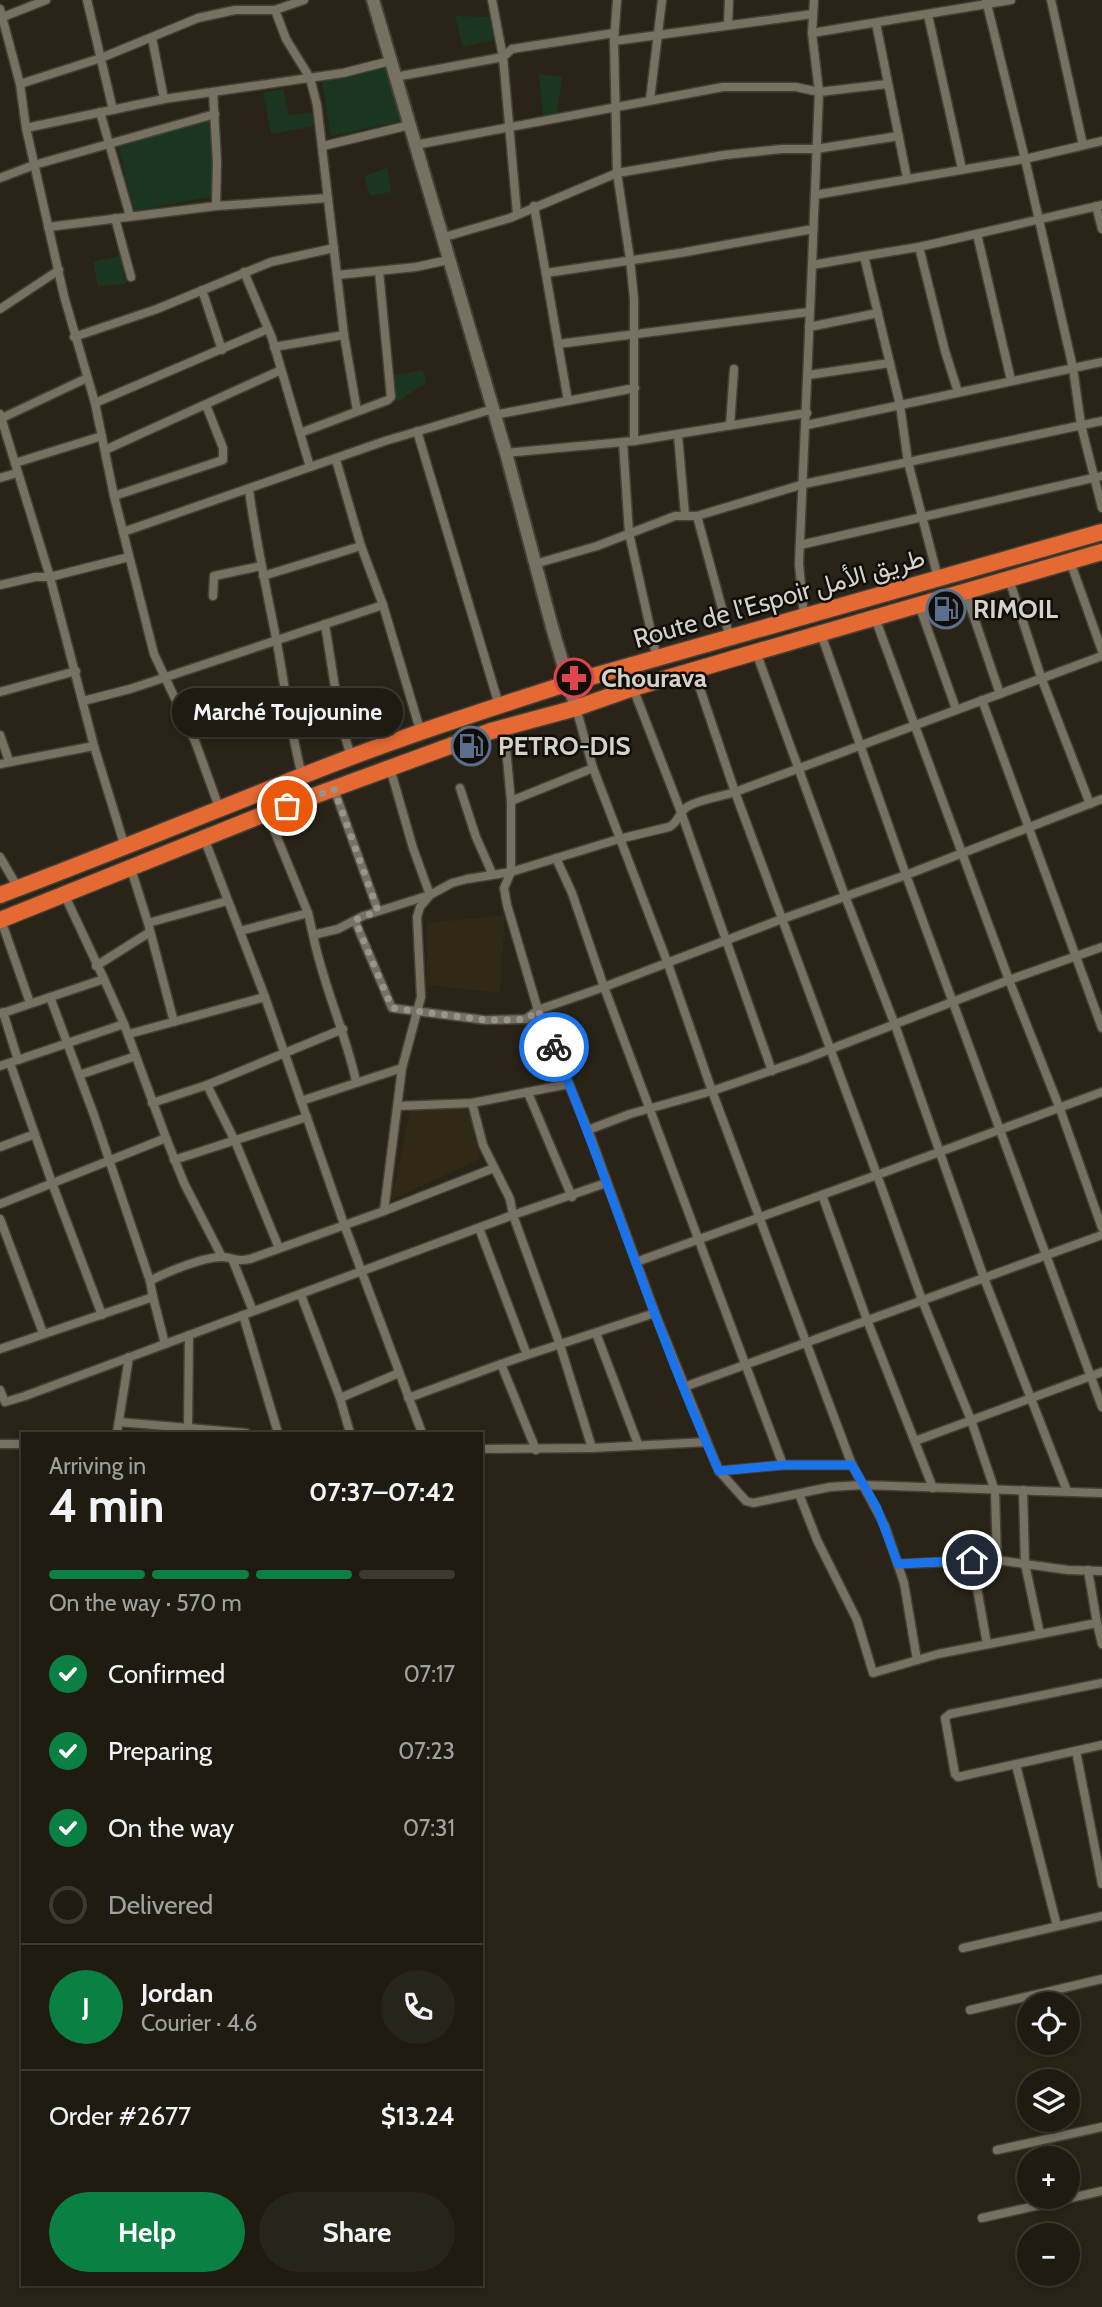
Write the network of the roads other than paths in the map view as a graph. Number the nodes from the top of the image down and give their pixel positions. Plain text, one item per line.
1 (87, 0) edge
2 (304, 0) edge
3 (373, 0) edge
4 (492, 0) edge
5 (617, 0) edge
6 (662, 0) edge
7 (729, 0) edge
8 (814, 0) edge
9 (1011, 0) edge
10 (1051, 0) edge
11 (40, 1) edge
12 (987, 2) edge
13 (275, 10) junction
14 (2, 13) edge
15 (813, 15) junction
16 (928, 15) junction
17 (876, 23) junction
18 (728, 24) junction
19 (813, 33) junction
20 (658, 35) junction
21 (614, 37) junction
22 (152, 38) junction
23 (503, 57) junction
24 (101, 58) junction
25 (390, 61) junction
26 (395, 76) junction
27 (310, 78) junction
28 (20, 84) junction
29 (887, 84) junction
30 (213, 92) junction
31 (819, 92) junction
32 (164, 99) junction
33 (650, 100) junction
34 (615, 106) junction
35 (113, 110) junction
36 (100, 112) junction
37 (215, 114) junction
38 (410, 125) junction
39 (26, 128) junction
40 (510, 129) junction
41 (899, 136) junction
42 (1102, 141) edge
43 (108, 144) junction
44 (415, 145) junction
45 (1083, 145) junction
46 (323, 146) junction
47 (816, 149) junction
48 (1026, 159) junction
49 (34, 165) junction
50 (962, 169) junction
51 (617, 173) junction
52 (0, 178) edge
53 (907, 178) junction
54 (815, 195) junction
55 (328, 198) junction
56 (1099, 205) edge
57 (216, 206) junction
58 (534, 206) junction
59 (517, 214) junction
60 (130, 216) junction
61 (115, 218) junction
62 (1039, 220) junction
63 (48, 227) junction
64 (813, 229) junction
65 (1102, 229) edge
66 (977, 234) junction
67 (441, 238) junction
68 (919, 247) junction
69 (334, 248) junction
70 (864, 256) junction
71 (630, 258) junction
72 (448, 260) junction
73 (812, 265) junction
74 (59, 270) junction
75 (379, 271) junction
76 (244, 272) junction
77 (546, 273) junction
78 (337, 275) junction
79 (131, 277) dead end
80 (202, 290) junction
81 (0, 309) edge
82 (809, 312) junction
83 (878, 313) junction
84 (809, 327) junction
85 (268, 329) junction
86 (634, 333) junction
87 (344, 335) junction
88 (74, 337) junction
89 (558, 344) junction
90 (274, 346) junction
91 (222, 350) junction
92 (1102, 362) edge
93 (890, 363) junction
94 (1073, 368) junction
95 (734, 369) dead end
96 (281, 370) junction
97 (808, 375) junction
98 (87, 378) junction
99 (1011, 380) junction
100 (635, 388) junction
101 (958, 392) junction
102 (568, 401) junction
103 (95, 403) junction
104 (206, 405) junction
105 (900, 405) junction
106 (356, 411) junction
107 (493, 412) junction
108 (807, 413) junction
109 (1, 416) edge
110 (1102, 421) edge
111 (730, 425) junction
112 (807, 425) junction
113 (1081, 425) junction
114 (417, 432) junction
115 (300, 433) junction
116 (678, 435) junction
117 (102, 436) junction
118 (634, 441) junction
119 (623, 442) junction
120 (105, 450) junction
121 (506, 453) junction
122 (336, 460) junction
123 (908, 462) junction
124 (15, 463) junction
125 (310, 467) junction
126 (17, 474) junction
127 (1097, 477) edge
128 (0, 478) edge
129 (804, 484) junction
130 (249, 490) junction
131 (114, 496) junction
132 (1102, 508) edge
133 (685, 515) junction
134 (696, 516) junction
135 (923, 516) junction
136 (1102, 531) edge
137 (124, 532) junction
138 (629, 533) junction
139 (800, 545) junction
140 (361, 546) junction
141 (1102, 552) edge
142 (130, 557) junction
143 (1070, 561) junction
144 (535, 564) junction
145 (261, 566) junction
146 (262, 576) junction
147 (50, 577) junction
148 (938, 578) junction
149 (1009, 579) junction
150 (0, 585) edge
151 (965, 591) junction
152 (213, 596) dead end
153 (919, 604) junction
154 (383, 605) junction
155 (804, 616) junction
156 (875, 618) junction
157 (325, 624) junction
158 (821, 634) junction
159 (730, 638) junction
160 (276, 640) junction
161 (1102, 651) edge
162 (756, 652) junction
163 (1102, 656) edge
164 (657, 659) junction
165 (76, 671) junction
166 (694, 671) junction
167 (166, 677) junction
168 (1041, 677) junction
169 (569, 683) junction
170 (633, 688) junction
171 (0, 692) edge
172 (1000, 694) junction
173 (982, 700) junction
174 (83, 701) junction
175 (499, 705) junction
176 (576, 708) junction
177 (956, 709) junction
178 (916, 726) junction
179 (504, 727) junction
180 (421, 733) junction
181 (0, 735) edge
182 (94, 746) junction
183 (859, 746) junction
184 (351, 757) junction
185 (5, 763) edge
186 (798, 767) junction
187 (390, 768) junction
188 (593, 768) junction
189 (302, 776) junction
190 (460, 788) dead end
191 (334, 789) junction
192 (735, 792) junction
193 (1102, 799) edge
194 (511, 802) junction
195 (1090, 804) junction
196 (220, 810) junction
197 (681, 812) junction
198 (267, 813) junction
199 (1030, 827) junction
200 (204, 838) junction
201 (619, 839) junction
202 (125, 847) junction
203 (963, 852) junction
204 (0, 857) edge
205 (556, 858) junction
206 (131, 869) junction
207 (511, 872) junction
208 (492, 873) junction
209 (906, 875) junction
210 (18, 888) junction
211 (0, 895) edge
212 (65, 895) junction
213 (430, 895) junction
214 (845, 896) junction
215 (227, 901) junction
216 (378, 911) junction
217 (308, 913) junction
218 (782, 919) junction
219 (0, 920) edge
220 (355, 920) junction
221 (149, 928) junction
222 (240, 931) junction
223 (313, 935) junction
224 (725, 941) junction
225 (1102, 947) edge
226 (1075, 957) junction
227 (668, 964) junction
228 (96, 966) junction
229 (104, 979) junction
230 (1009, 980) junction
231 (604, 987) junction
232 (50, 997) junction
233 (265, 997) junction
234 (953, 1001) junction
235 (30, 1003) junction
236 (538, 1010) junction
237 (419, 1012) junction
238 (2, 1013) edge
239 (174, 1022) junction
240 (124, 1024) junction
241 (895, 1026) junction
242 (1102, 1028) edge
243 (343, 1029) junction
244 (128, 1034) junction
245 (67, 1043) junction
246 (832, 1049) junction
247 (284, 1053) junction
248 (136, 1056) junction
249 (14, 1061) junction
250 (0, 1066) edge
251 (402, 1068) junction
252 (772, 1071) junction
253 (79, 1075) junction
254 (356, 1081) junction
255 (569, 1084) junction
256 (207, 1085) junction
257 (712, 1091) junction
258 (1102, 1092) edge
259 (528, 1093) junction
260 (301, 1101) junction
261 (472, 1102) junction
262 (152, 1103) junction
263 (398, 1106) junction
264 (651, 1108) junction
265 (1060, 1109) junction
266 (307, 1117) junction
267 (588, 1130) junction
268 (1002, 1130) junction
269 (34, 1134) junction
270 (166, 1138) junction
271 (235, 1141) junction
272 (0, 1147) edge
273 (941, 1152) junction
274 (174, 1160) junction
275 (109, 1161) junction
276 (494, 1168) junction
277 (877, 1175) junction
278 (52, 1183) junction
279 (606, 1183) junction
280 (822, 1195) junction
281 (572, 1196) junction
282 (0, 1204) edge
283 (384, 1211) junction
284 (513, 1215) junction
285 (760, 1218) junction
286 (0, 1219) edge
287 (345, 1227) junction
288 (479, 1228) junction
289 (1102, 1228) edge
290 (1102, 1236) edge
291 (699, 1240) junction
292 (279, 1248) junction
293 (1047, 1255) junction
294 (222, 1257) junction
295 (233, 1261) junction
296 (636, 1262) junction
297 (362, 1272) junction
298 (984, 1278) junction
299 (150, 1281) junction
300 (301, 1295) junction
301 (153, 1297) junction
302 (922, 1300) junction
303 (253, 1311) junction
304 (655, 1313) junction
305 (102, 1315) junction
306 (243, 1315) junction
307 (867, 1320) junction
308 (43, 1333) junction
309 (596, 1333) junction
310 (189, 1335) junction
311 (806, 1343) junction
312 (165, 1344) junction
313 (560, 1345) junction
314 (0, 1349) edge
315 (527, 1355) junction
316 (130, 1357) junction
317 (501, 1364) junction
318 (746, 1365) junction
319 (1102, 1371) edge
320 (399, 1373) junction
321 (1090, 1376) junction
322 (684, 1387) junction
323 (0, 1390) edge
324 (1031, 1397) junction
325 (340, 1398) junction
326 (408, 1398) junction
327 (2, 1403) edge
328 (1102, 1407) edge
329 (971, 1420) junction
330 (119, 1422) junction
331 (188, 1426) junction
332 (117, 1432) edge
333 (238, 1432) edge
334 (278, 1432) edge
335 (349, 1432) edge
336 (422, 1432) edge
337 (915, 1441) junction
338 (707, 1442) junction
339 (0, 1444) edge
340 (21, 1444) edge
341 (638, 1444) junction
342 (592, 1448) junction
343 (483, 1449) edge
344 (536, 1450) junction
345 (783, 1465) junction
346 (852, 1465) junction
347 (719, 1471) junction
348 (862, 1485) junction
349 (933, 1488) junction
350 (1023, 1490) junction
351 (995, 1491) junction
352 (1067, 1491) junction
353 (1102, 1493) edge
354 (800, 1494) junction
355 (972, 1560) junction
356 (997, 1560) junction
357 (898, 1564) junction
358 (1025, 1564) junction
359 (1087, 1570) junction
360 (1102, 1571) edge
361 (1097, 1623) junction
362 (1040, 1634) junction
363 (987, 1644) junction
364 (1102, 1644) edge
365 (917, 1660) junction
366 (1102, 1683) edge
367 (1102, 1745) edge
368 (1076, 1751) junction
369 (1016, 1765) junction
370 (1102, 1884) edge
371 (1102, 1916) edge
372 (1057, 1926) junction
373 (963, 1948) dead end
374 (1102, 1979) edge
375 (970, 2010) dead end
376 (1102, 2127) edge
377 (997, 2150) dead end
378 (1102, 2191) edge
379 (982, 2218) dead end

1 - 24 street
2 - 13 street
3 - 25 street
4 - 23 street
5 - 21 street
6 - 20 street
7 - 18 street
8 - 15 street
9 - 12 street
10 - 45 street
11 - 14 street
12 - 16 street
12 - 48 street
13 - 22 street
13 - 27 street
14 - 28 street
15 - 18 street
15 - 19 street
16 - 17 street
16 - 50 street
17 - 19 street
17 - 29 street
18 - 20 street
19 - 31 street
20 - 21 street
20 - 33 street
21 - 23 street
21 - 34 street
22 - 24 street
22 - 32 street
23 - 26 street
23 - 40 street
24 - 28 street
24 - 35 street
25 - 26 street
25 - 27 street
26 - 38 street
27 - 30 street
27 - 46 street
28 - 39 street
29 - 31 street
29 - 41 street
30 - 32 street
30 - 37 street
31 - 33 street
31 - 47 street
32 - 35 street
33 - 34 street
34 - 40 street
34 - 51 street
35 - 36 street
36 - 39 street
36 - 43 street
37 - 43 street
37 - 57 street
38 - 44 street
38 - 46 street
39 - 49 street
40 - 44 street
40 - 59 street
41 - 47 street
41 - 53 street
42 - 45 street
43 - 49 street
43 - 60 street
44 - 67 street
45 - 48 street
46 - 55 street
47 - 51 street
47 - 54 street
48 - 50 street
48 - 62 street
49 - 52 street
49 - 63 street
50 - 53 street
51 - 58 street
51 - 71 street
53 - 54 street
54 - 64 street
55 - 57 street
55 - 69 street
56 - 62 street
56 - 65 street
57 - 60 street
58 - 59 street
58 - 77 street
59 - 67 street
60 - 61 street
61 - 63 street
61 - 79 street
62 - 66 street
62 - 94 street
63 - 74 street
64 - 71 street
64 - 73 street
66 - 68 street
66 - 99 street
67 - 72 street
68 - 70 street
68 - 101 street
69 - 76 street
69 - 78 street
70 - 73 street
70 - 83 street
71 - 77 street
71 - 86 street
72 - 75 street
72 - 107 street
73 - 82 street
74 - 81 street
74 - 88 street
75 - 78 street
75 - 106 street
76 - 80 street
76 - 85 street
77 - 89 street
78 - 87 street
80 - 88 street
80 - 91 street
82 - 84 street
82 - 86 street
83 - 84 street
83 - 93 street
84 - 97 street
85 - 90 street
85 - 91 street
86 - 89 street
86 - 100 street
87 - 90 street
87 - 106 street
88 - 98 street
89 - 102 street
90 - 96 street
91 - 103 street
92 - 94 street
93 - 97 street
93 - 105 street
94 - 99 street
94 - 113 street
95 - 111 street
96 - 104 street
96 - 115 street
97 - 108 street
98 - 103 street
98 - 109 street
99 - 101 street
100 - 102 street
100 - 118 street
101 - 105 street
102 - 107 street
103 - 117 street
104 - 120 street
104 - 131 street
105 - 112 street
105 - 123 street
106 - 115 street
107 - 114 street
107 - 121 street
108 - 111 street
108 - 112 street
109 - 124 street
110 - 113 street
111 - 116 street
112 - 129 street
113 - 123 street
113 - 127 street
114 - 122 street
114 - 175 street
115 - 125 street
116 - 118 street
116 - 133 street
117 - 120 street
117 - 124 street
118 - 119 street
119 - 121 street
119 - 138 street
120 - 131 street
121 - 144 street
122 - 125 street
122 - 140 street
123 - 129 street
123 - 135 street
124 - 126 street
125 - 130 street
126 - 128 street
126 - 147 street
127 - 132 street
127 - 135 street
129 - 134 street
129 - 139 street
130 - 137 street
130 - 145 street
131 - 137 street
133 - 134 street
133 - 138 street
134 - 159 street
135 - 139 street
135 - 148 street
136 - 148 highway, Route de l’Espoir طريق الأمل
137 - 142 street
138 - 144 street
138 - 164 street
139 - 155 street
140 - 146 street
140 - 154 street
141 - 143 highway, Route de l’Espoir طريق الأمل
142 - 147 street
142 - 167 street
143 - 149 highway, Route de l’Espoir طريق الأمل
143 - 161 street
144 - 169 street
145 - 146 street
145 - 152 street
146 - 160 street
147 - 150 street
147 - 165 street
148 - 155 highway, Route de l’Espoir طريق الأمل
149 - 151 highway, Route de l’Espoir طريق الأمل
149 - 168 street
151 - 153 highway, Route de l’Espoir طريق الأمل
151 - 172 street
153 - 156 highway, Route de l’Espoir طريق الأمل
153 - 177 street
154 - 157 street
154 - 180 street
155 - 159 highway, Route de l’Espoir طريق الأمل
156 - 158 highway, Route de l’Espoir طريق الأمل
156 - 178 street
157 - 160 street
157 - 184 street
158 - 162 highway, Route de l’Espoir طريق الأمل
158 - 183 street
159 - 164 highway, Route de l’Espoir طريق الأمل
160 - 167 street
160 - 189 street
162 - 166 highway, Route de l’Espoir طريق الأمل
162 - 186 street
163 - 168 street
164 - 169 highway, Route de l’Espoir طريق الأمل
165 - 171 street
165 - 174 street
166 - 170 highway, Route de l’Espoir طريق الأمل
166 - 192 street
167 - 174 street
167 - 196 street
168 - 172 street
168 - 195 street
169 - 175 highway, Route de l’Espoir طريق الأمل
169 - 176 street
170 - 176 highway, Route de l’Espoir طريق الأمل
170 - 197 street
172 - 173 street
173 - 177 street
173 - 199 street
174 - 182 street
175 - 180 highway, Route de l’Espoir طريق الأمل
176 - 179 highway, Route de l’Espoir طريق الأمل
176 - 188 street
177 - 178 street
178 - 183 street
178 - 203 street
179 - 187 highway, Route de l’Espoir طريق الأمل
179 - 194 street
180 - 184 highway, Route de l’Espoir طريق الأمل
181 - 185 street
182 - 185 street
182 - 202 street
183 - 186 street
183 - 209 street
184 - 189 highway, Route de l’Espoir طريق الأمل
186 - 192 street
186 - 214 street
187 - 191 highway, Route de l’Espoir طريق الأمل
187 - 213 street
188 - 194 street
188 - 201 street
189 - 196 highway, Route de l’Espoir طريق الأمل
190 - 208 street
191 - 198 highway, Route de l’Espoir طريق الأمل
191 - 216 street
192 - 197 street
192 - 218 street
193 - 195 street
194 - 207 street
195 - 199 street
196 - 202 highway, Route de l’Espoir طريق الأمل
197 - 201 street
197 - 224 street
198 - 200 highway, Route de l’Espoir طريق الأمل
198 - 217 street
199 - 203 street
199 - 226 street
200 - 206 highway, Route de l’Espoir طريق الأمل
200 - 215 street
201 - 205 street
201 - 227 street
202 - 210 highway, Route de l’Espoir طريق الأمل
203 - 209 street
203 - 230 street
204 - 210 street
205 - 207 street
205 - 231 street
206 - 212 highway, Route de l’Espoir طريق الأمل
206 - 221 street
207 - 208 street
207 - 236 street
208 - 213 street
209 - 214 street
209 - 234 street
210 - 211 highway, Route de l’Espoir طريق الأمل
212 - 219 highway, Route de l’Espoir طريق الأمل
212 - 228 street
213 - 216 street
213 - 237 street
214 - 218 street
214 - 241 street
215 - 221 street
215 - 222 street
216 - 220 street
217 - 222 street
217 - 223 street
218 - 224 street
218 - 246 street
219 - 235 street
220 - 223 street
220 - 237 street
221 - 228 street
221 - 239 street
222 - 233 street
223 - 243 street
224 - 227 street
224 - 252 street
225 - 226 street
226 - 230 street
226 - 242 street
227 - 231 street
227 - 257 street
228 - 229 street
229 - 232 street
229 - 240 street
230 - 234 street
230 - 265 street
231 - 236 street
231 - 264 street
232 - 235 street
232 - 245 street
233 - 239 street
233 - 247 street
234 - 241 street
234 - 268 street
235 - 238 street
236 - 237 street
236 - 255 street
237 - 251 street
238 - 249 street
239 - 244 street
240 - 244 street
240 - 245 street
241 - 246 street
241 - 273 street
243 - 247 street
243 - 254 street
244 - 248 street
245 - 249 street
245 - 253 street
246 - 252 street
246 - 277 street
247 - 256 street
247 - 260 street
248 - 253 street
248 - 262 street
249 - 250 street
249 - 269 street
251 - 254 street
251 - 263 street
252 - 257 street
253 - 275 street
254 - 260 street
255 - 259 street
255 - 267 street
256 - 262 street
256 - 271 street
257 - 264 street
257 - 285 street
258 - 265 street
259 - 261 street
259 - 281 street
260 - 266 street
261 - 263 street
261 - 276 street
262 - 270 street
263 - 283 street
264 - 267 street
264 - 291 street
265 - 268 street
265 - 289 street
266 - 271 street
266 - 287 street
267 - 279 street
268 - 273 street
268 - 293 street
269 - 272 street
269 - 278 street
270 - 274 street
270 - 275 street
271 - 274 street
271 - 292 street
273 - 277 street
273 - 298 street
274 - 294 street
275 - 278 street
275 - 299 street
276 - 283 street
276 - 284 street
277 - 280 street
277 - 302 street
278 - 282 street
278 - 305 street
279 - 281 street
279 - 296 street
280 - 285 street
280 - 307 street
281 - 284 street
283 - 287 street
284 - 288 street
284 - 313 street
285 - 291 street
285 - 311 street
286 - 308 street
287 - 292 street
287 - 297 street
288 - 297 street
288 - 315 street
290 - 293 street
291 - 296 street
291 - 318 street
292 - 295 street
293 - 298 street
293 - 321 street
294 - 295 street
294 - 299 street
295 - 303 street
296 - 304 street
297 - 300 street
297 - 320 street
298 - 302 street
298 - 324 street
299 - 301 street
300 - 303 street
300 - 325 street
301 - 305 street
301 - 312 street
302 - 307 street
302 - 329 street
303 - 306 street
304 - 309 street
304 - 322 street
305 - 308 street
306 - 310 street
306 - 334 street
307 - 311 street
307 - 337 street
308 - 314 street
309 - 313 street
309 - 341 street
310 - 312 street
310 - 331 street
311 - 318 street
311 - 346 street
312 - 316 street
313 - 315 street
313 - 342 street
315 - 317 street
316 - 327 street
316 - 330 street
317 - 326 street
317 - 344 street
318 - 322 street
318 - 345 street
319 - 321 street
320 - 325 street
320 - 326 street
321 - 324 street
321 - 328 street
322 - 338 street
323 - 327 street
324 - 329 street
324 - 352 street
325 - 335 street
326 - 336 street
329 - 337 street
329 - 351 street
330 - 331 street
330 - 332 street
331 - 333 street
337 - 349 street
338 - 341 street
338 - 347 street
339 - 340 street
341 - 342 street
342 - 344 street
343 - 344 street
345 - 346 street
345 - 347 street
346 - 348 street
347 - 354 street
348 - 349 street
348 - 354 street
348 - 357 street
349 - 351 street
350 - 351 street
350 - 352 street
350 - 358 street
351 - 356 street
352 - 353 street
354 - 365 street
355 - 356 street
355 - 357 street
355 - 363 street
356 - 358 street
357 - 365 street
358 - 359 street
358 - 362 street
359 - 360 street
359 - 361 street
361 - 362 street
361 - 364 street
362 - 363 street
363 - 365 street
366 - 369 street
367 - 368 street
368 - 369 street
368 - 370 street
369 - 372 street
371 - 372 street
372 - 373 street
374 - 375 street
376 - 377 street
378 - 379 street

